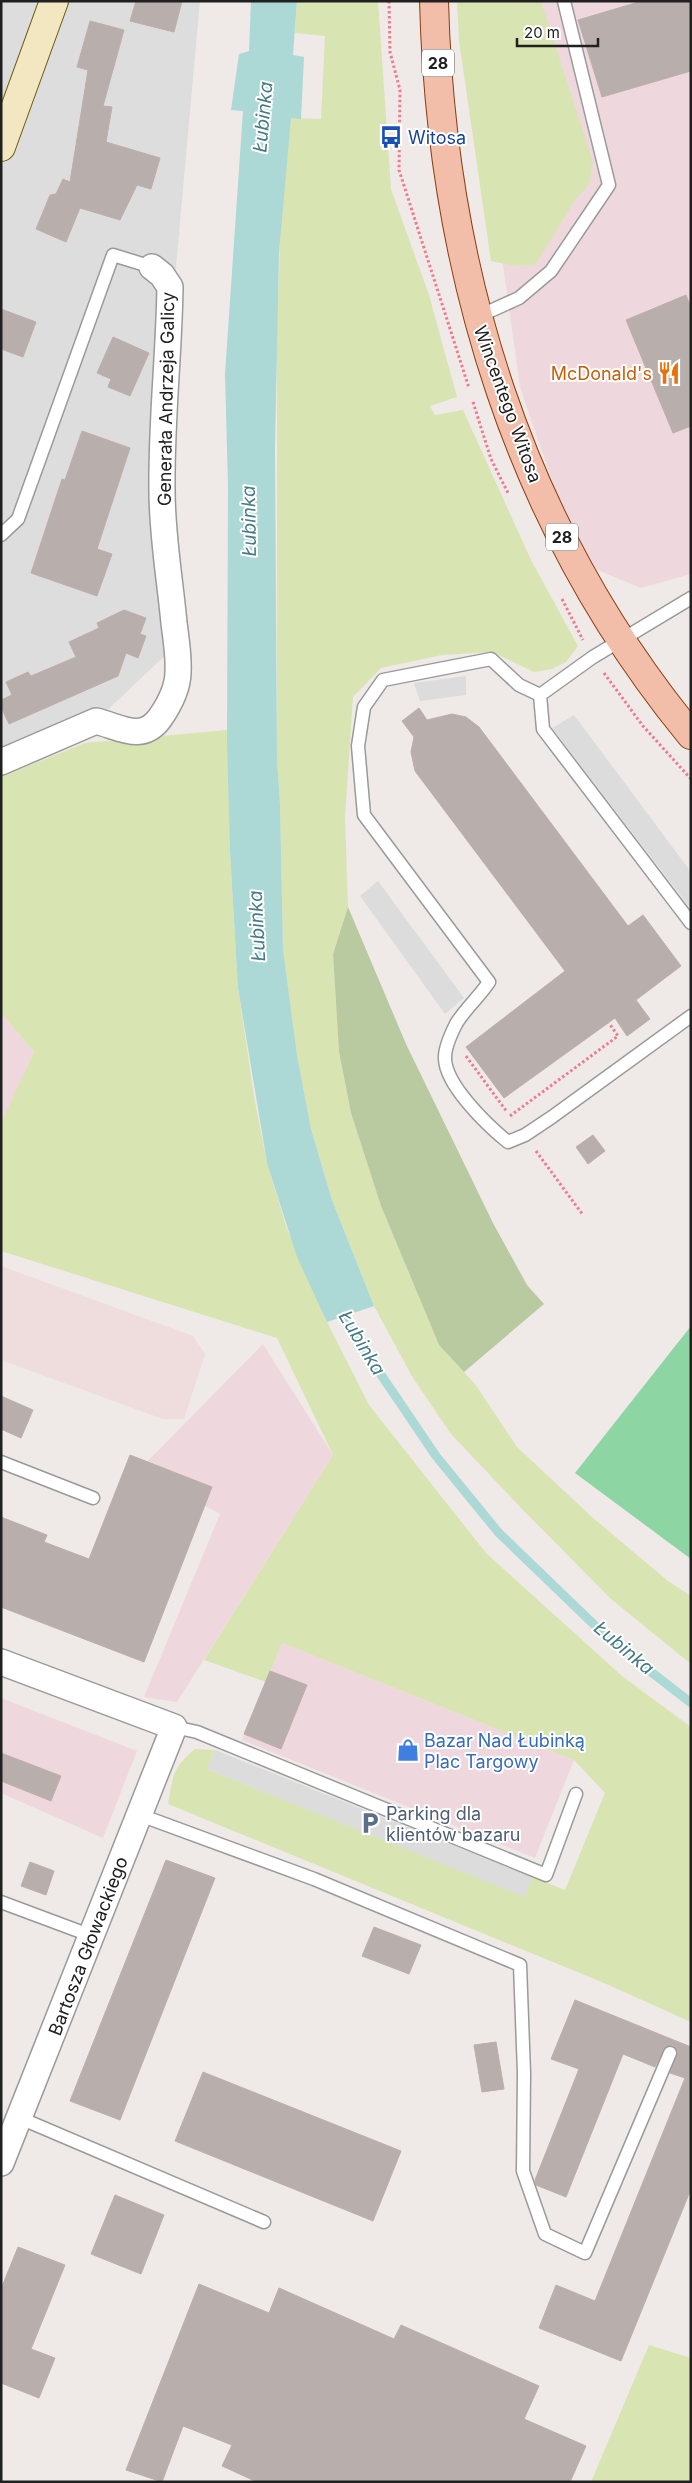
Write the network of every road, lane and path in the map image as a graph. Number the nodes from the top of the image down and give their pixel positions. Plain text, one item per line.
1 (54, 1) edge
2 (389, 1) edge
3 (434, 1) edge
4 (564, 1) edge
5 (390, 52) dead end
6 (1, 147) edge
7 (152, 266) joint
8 (476, 318) junction
9 (1, 535) edge
10 (691, 598) edge
11 (620, 641) junction
12 (540, 695) junction
13 (691, 735) edge
14 (1, 762) edge
15 (691, 923) edge
16 (691, 1016) edge
17 (609, 1023) dead end
18 (510, 1116) dead end
19 (1, 1462) edge
20 (93, 1498) dead end
21 (1, 1662) edge
22 (174, 1727) junction
23 (576, 1794) dead end
24 (140, 1815) junction
25 (1, 1902) edge
26 (92, 1936) junction
27 (670, 2053) dead end
28 (20, 2118) junction
29 (6, 2139) edge
30 (1, 2164) edge
31 (264, 2222) dead end

1 - 6 main road
2 - 5 path
3 - 8 main road, Wincentego Witosa / 28
4 - 8 lane
7 - 9 lane
7 - 14 street, Generała Andrzeja Galicy
8 - 11 main road, Wincentego Witosa / 28
10 - 11 lane
11 - 12 lane
11 - 13 main road, Wincentego Witosa / 28
12 - 15 lane
12 - 16 lane
17 - 18 path
19 - 20 lane
21 - 22 street
22 - 23 lane
22 - 24 street, Bartosza Głowackiego
24 - 26 street, Bartosza Głowackiego
24 - 27 lane
25 - 26 lane
26 - 28 street, Bartosza Głowackiego
28 - 29 street, Bartosza Głowackiego
28 - 31 lane
29 - 30 street, Bartosza Głowackiego

